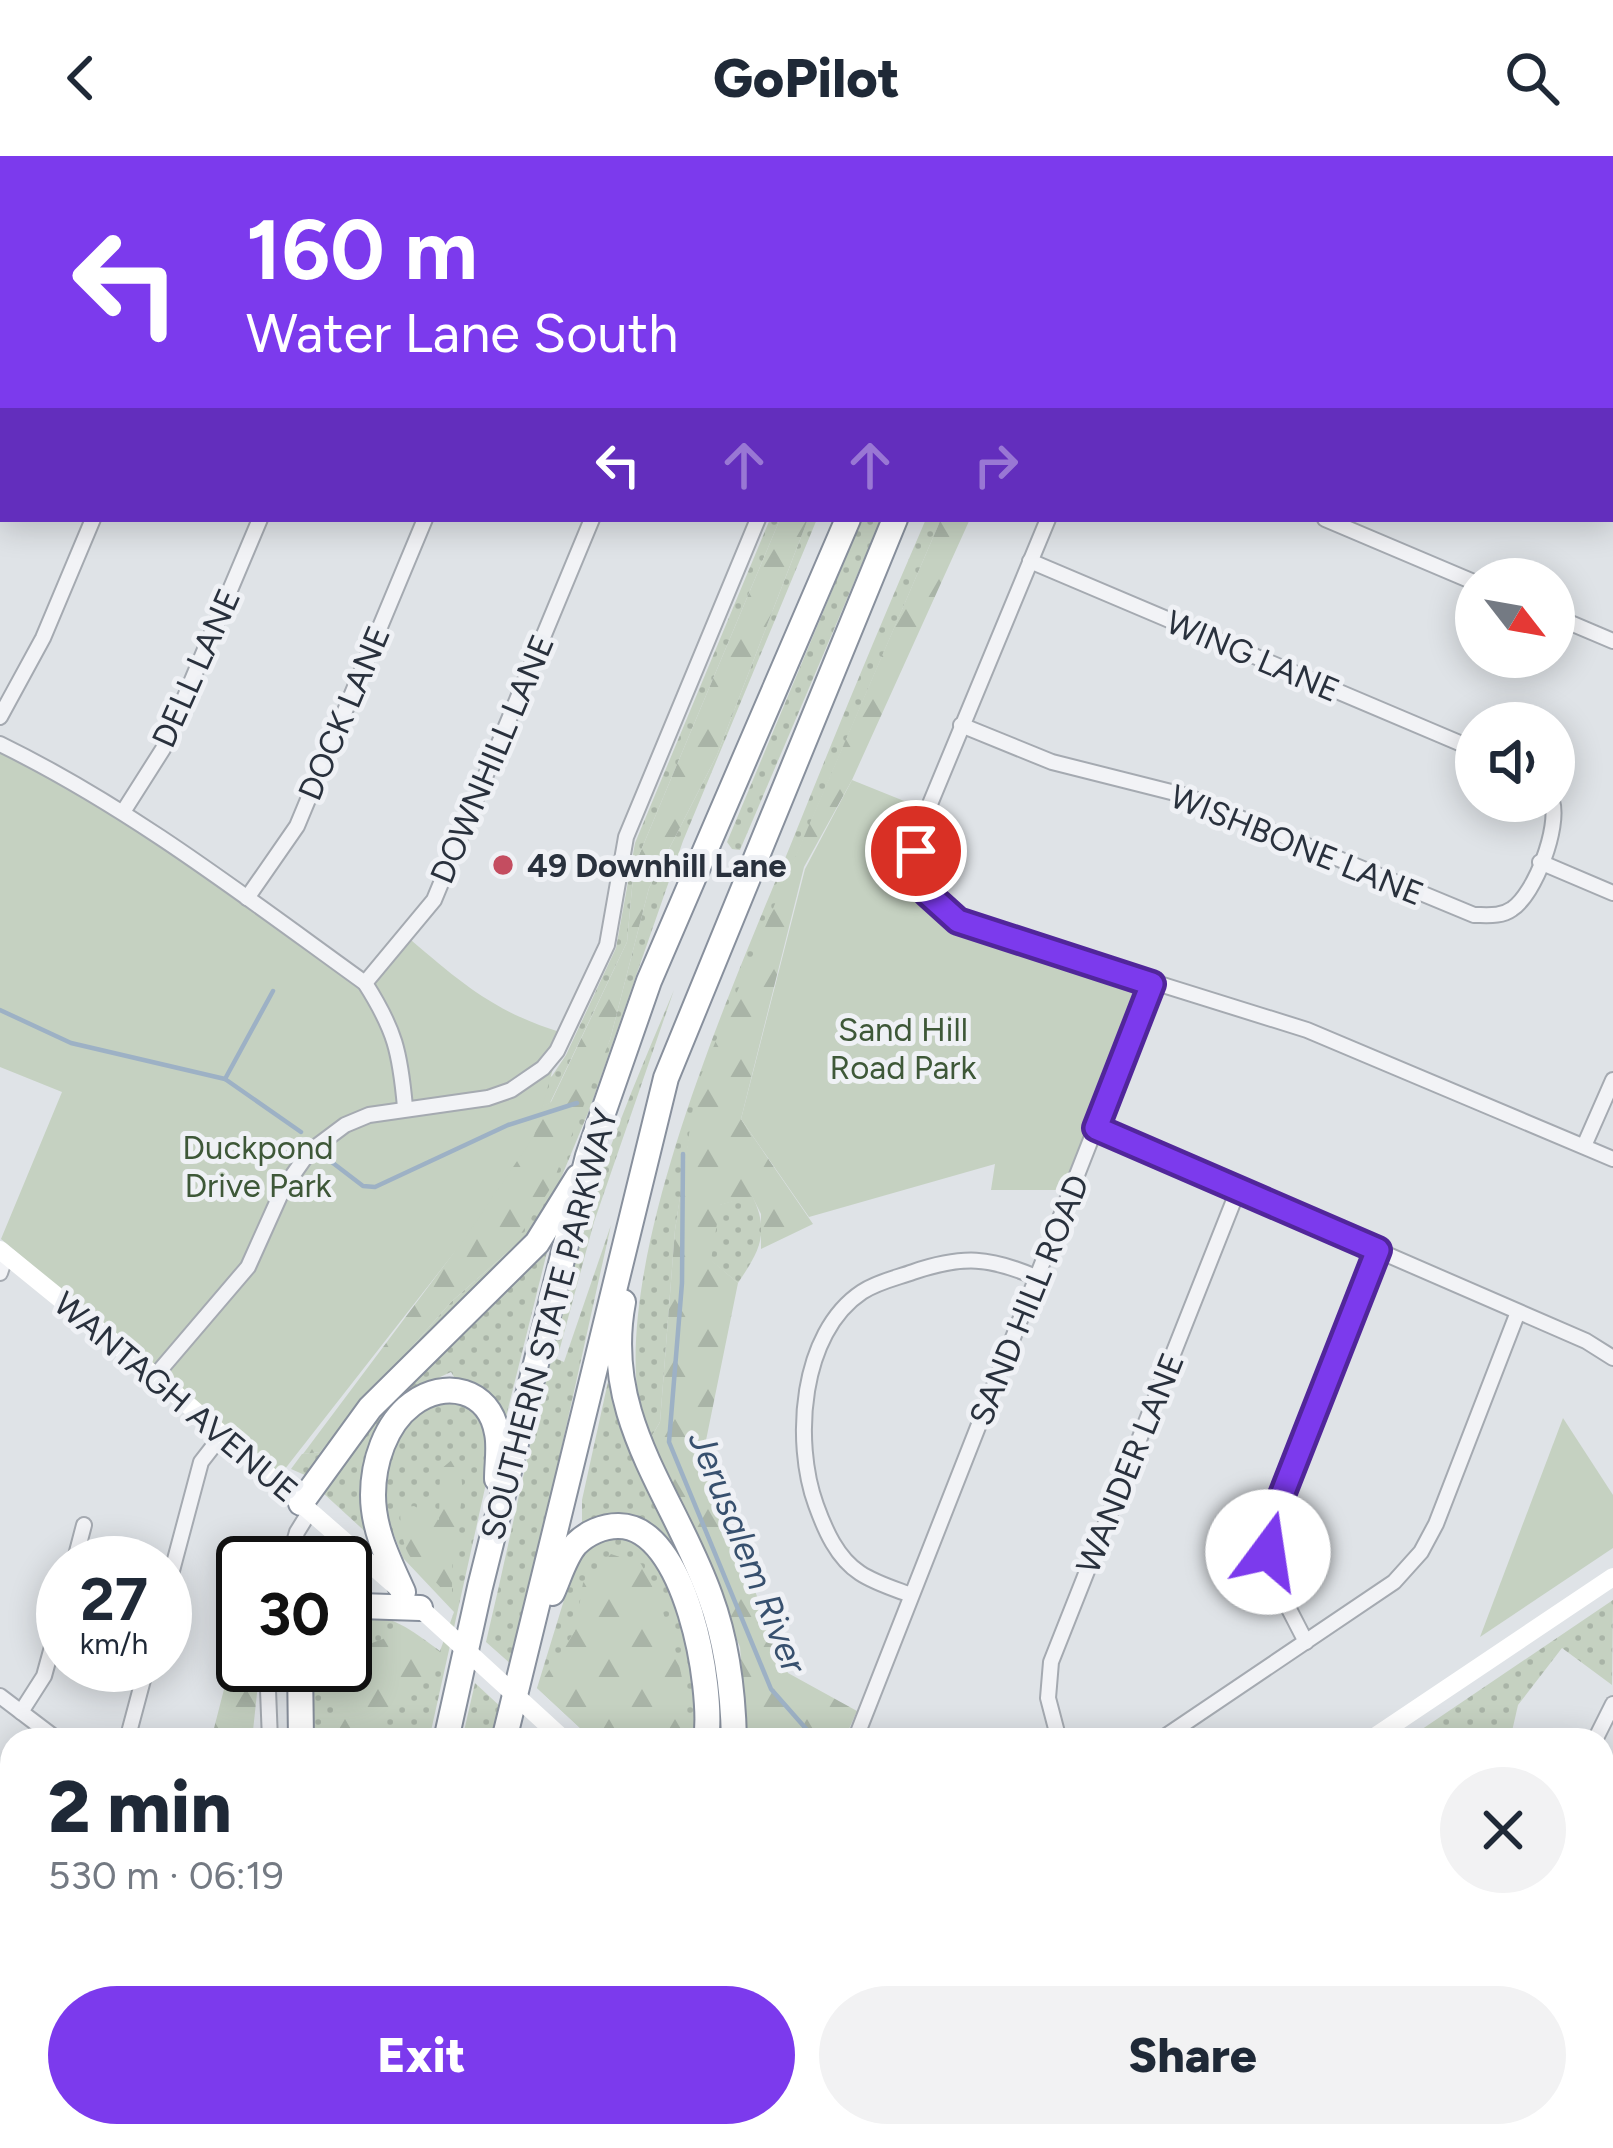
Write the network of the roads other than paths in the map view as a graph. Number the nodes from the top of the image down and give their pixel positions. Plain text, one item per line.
1 (92, 522) edge
2 (259, 522) edge
3 (424, 522) edge
4 (591, 522) edge
5 (757, 522) edge
6 (847, 522) edge
7 (894, 522) edge
8 (1047, 522) edge
9 (1332, 522) edge
10 (1030, 561) junction
11 (1455, 574) edge
12 (1575, 625) edge
13 (1613, 641) edge
14 (0, 717) edge
15 (962, 725) junction
16 (1455, 741) edge
17 (0, 744) edge
18 (123, 812) junction
19 (1553, 822) edge
20 (1540, 862) junction
21 (1613, 893) edge
22 (247, 898) junction
23 (365, 983) junction
24 (1152, 984) junction
25 (666, 1078) junction
26 (1613, 1080) edge
27 (405, 1107) junction
28 (1096, 1128) junction
29 (1584, 1146) junction
30 (1613, 1159) edge
31 (586, 1165) junction
32 (1238, 1190) junction
33 (1378, 1250) junction
34 (2, 1260) edge
35 (1038, 1278) junction
36 (1518, 1312) junction
37 (1613, 1358) edge
38 (155, 1376) junction
39 (222, 1436) junction
40 (306, 1507) junction
41 (84, 1525) dead end
42 (81, 1536) edge
43 (181, 1536) edge
44 (296, 1536) edge
45 (1613, 1577) edge
46 (480, 1587) junction
47 (911, 1595) junction
48 (411, 1600) junction
49 (372, 1605) edge
50 (1306, 1642) junction
51 (523, 1662) junction
52 (36, 1689) edge
53 (140, 1692) edge
54 (268, 1692) edge
55 (300, 1692) edge
56 (0, 1696) edge
57 (21, 1712) junction
58 (42, 1728) edge
59 (131, 1728) edge
60 (270, 1728) edge
61 (301, 1728) edge
62 (449, 1728) edge
63 (506, 1728) edge
64 (551, 1728) edge
65 (706, 1728) edge
66 (733, 1728) edge
67 (860, 1728) edge
68 (1056, 1728) edge
69 (1178, 1728) edge
70 (1388, 1728) edge

1 - 14 street
2 - 18 street, DELL LANE
3 - 22 street, DOCK LANE
4 - 23 street, DOWNHILL LANE
5 - 27 street
6 - 31 highway, SOUTHERN STATE PARKWAY
7 - 25 highway, SOUTHERN STATE PARKWAY
8 - 10 street
9 - 11 street
10 - 15 street
10 - 16 street, WING LANE
12 - 13 street
15 - 20 street, WISHBONE LANE
15 - 24 street
17 - 18 street
18 - 22 street
19 - 20 street
20 - 21 street
22 - 23 street
23 - 27 street
24 - 28 street, SAND HILL ROAD
24 - 29 street
25 - 51 highway, SOUTHERN STATE PARKWAY
25 - 66 highway
26 - 29 street
27 - 38 street
28 - 32 street
28 - 35 street, SAND HILL ROAD
29 - 30 street
31 - 40 highway
31 - 46 highway, SOUTHERN STATE PARKWAY
32 - 33 street
32 - 68 street, WANDER LANE
33 - 36 street
33 - 50 street
34 - 38 main road, WANTAGH AVENUE
35 - 47 street, SAND HILL ROAD
35 - 47 street
36 - 37 street
36 - 50 street
38 - 39 main road, WANTAGH AVENUE
39 - 40 main road, WANTAGH AVENUE
39 - 43 street
40 - 44 street
40 - 48 main road, WANTAGH AVENUE
41 - 42 street
45 - 70 main road
46 - 48 highway
46 - 62 highway, SOUTHERN STATE PARKWAY
47 - 67 street, SAND HILL ROAD
48 - 49 highway
48 - 64 main road, WANTAGH AVENUE, bridge
50 - 69 street
51 - 63 highway, SOUTHERN STATE PARKWAY
51 - 65 highway
52 - 57 street
53 - 59 street
54 - 60 street
55 - 61 highway
56 - 57 street
57 - 58 street

